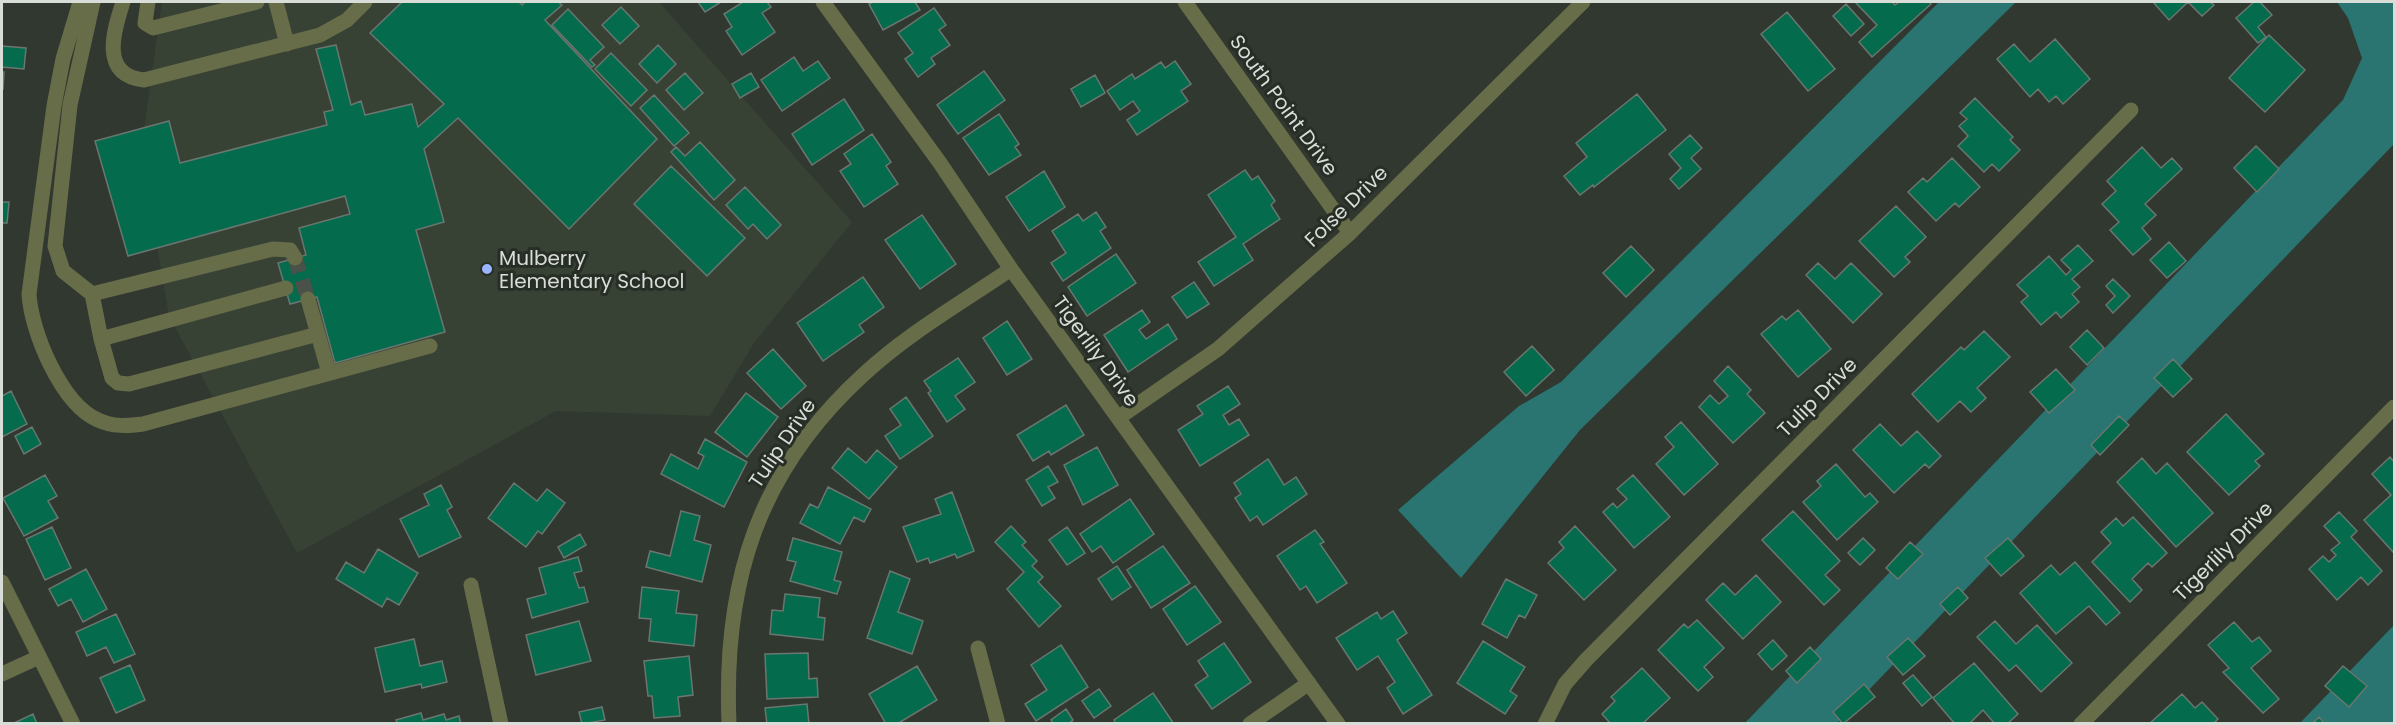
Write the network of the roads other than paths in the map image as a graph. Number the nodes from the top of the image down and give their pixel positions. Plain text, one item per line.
1 (80, 2) edge
2 (93, 2) edge
3 (123, 2) edge
4 (148, 2) edge
5 (256, 2) edge
6 (276, 2) edge
7 (365, 2) edge
8 (823, 2) edge
9 (1185, 2) edge
10 (1583, 2) edge
11 (287, 44) junction
12 (2132, 110) dead end
13 (1350, 233) junction
14 (296, 258) dead end
15 (1011, 269) junction
16 (286, 288) dead end
17 (92, 294) junction
18 (308, 299) tunnel mouth
19 (318, 334) junction
20 (101, 339) junction
21 (430, 346) dead end
22 (329, 373) junction
23 (2394, 407) edge
24 (1118, 418) junction
25 (2, 582) edge
26 (471, 585) dead end
27 (978, 648) dead end
28 (39, 657) junction
29 (2, 674) edge
30 (1309, 683) junction
31 (73, 723) edge
32 (501, 723) edge
33 (729, 723) edge
34 (998, 723) edge
35 (1250, 723) edge
36 (1338, 723) edge
37 (1545, 723) edge
38 (2081, 723) edge

1 - 22 street
2 - 17 street
3 - 11 street
4 - 5 street
6 - 11 street
7 - 11 street
8 - 15 street, Tigerlily Drive
9 - 13 street, South Point Drive
10 - 13 street, Folse Drive
12 - 37 street, Tulip Drive
13 - 24 street, Folse Drive
14 - 17 street
15 - 24 street, Tigerlily Drive
15 - 33 street, Tulip Drive
16 - 20 street
17 - 20 street
18 - 19 street
19 - 20 street
19 - 22 street
21 - 22 street
23 - 38 street, Tigerlily Drive
24 - 30 street, Tigerlily Drive
25 - 28 street
26 - 32 street
27 - 34 street
28 - 29 street
28 - 31 street
30 - 35 street
30 - 36 street, Tigerlily Drive

